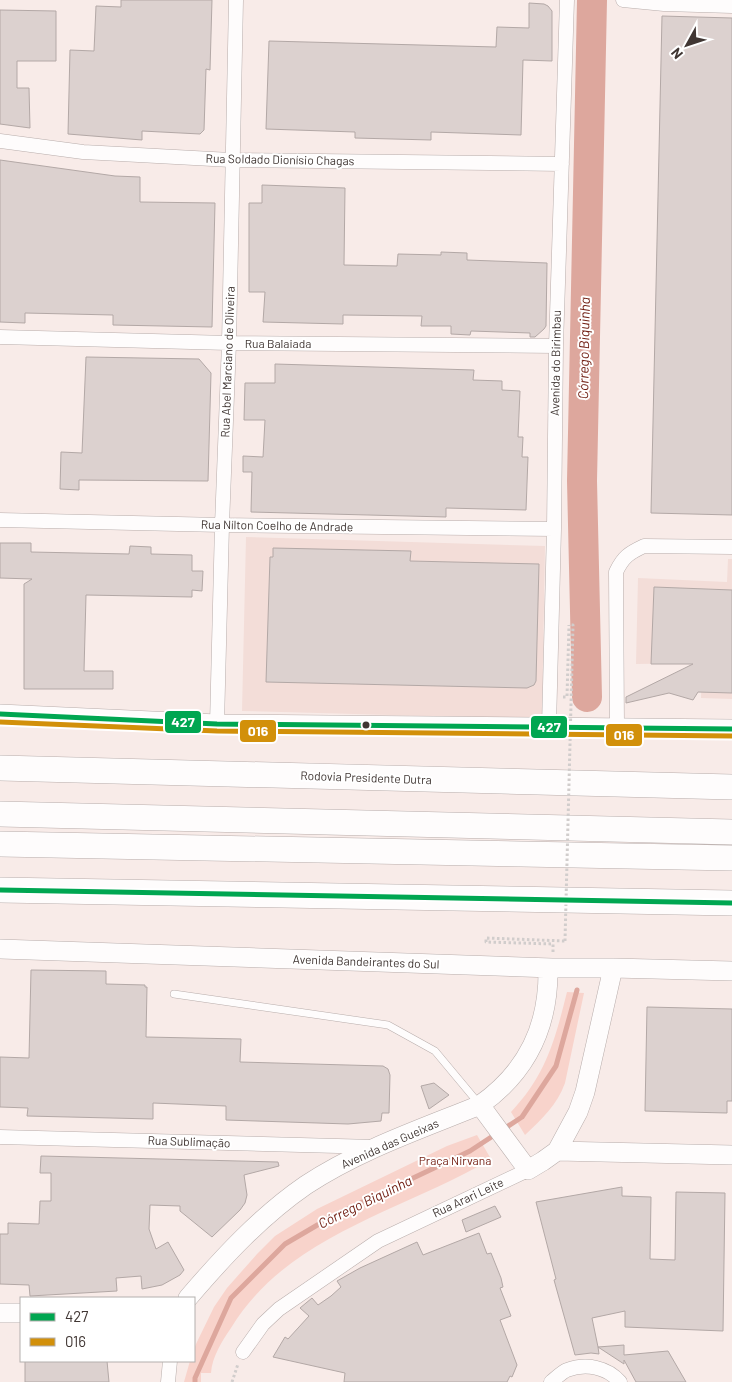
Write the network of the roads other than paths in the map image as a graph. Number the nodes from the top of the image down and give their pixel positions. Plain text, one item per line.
1 (236, 0) edge
2 (567, 0) edge
3 (623, 0) edge
4 (732, 6) edge
5 (0, 140) edge
6 (232, 160) junction
7 (562, 164) junction
8 (0, 337) edge
9 (229, 343) junction
10 (556, 346) junction
11 (0, 520) edge
12 (222, 525) junction
13 (554, 529) junction
14 (732, 547) edge
15 (0, 714) edge
16 (217, 724) junction
17 (549, 726) junction
18 (616, 727) junction
19 (732, 728) edge
20 (0, 768) edge
21 (732, 787) edge
22 (0, 814) edge
23 (732, 832) edge
24 (0, 844) edge
25 (732, 858) edge
26 (0, 890) edge
27 (732, 903) edge
28 (0, 949) edge
29 (548, 968) junction
30 (613, 968) junction
31 (732, 971) edge
32 (174, 994) dead end
33 (485, 1111) junction
34 (0, 1137) edge
35 (378, 1147) junction
36 (557, 1151) junction
37 (732, 1155) edge
38 (528, 1170) junction
39 (189, 1297) edge
40 (0, 1313) edge
41 (20, 1313) edge
42 (243, 1352) dead end
43 (170, 1362) edge
44 (168, 1382) edge
45 (551, 1382) edge
46 (620, 1382) edge

1 - 6 street, Rua Abel Marciano de Oliveira
2 - 7 street, Avenida do Birimbau
3 - 4 street
5 - 6 street, Rua Soldado Dionísio Chagas
6 - 7 street, Rua Soldado Dionísio Chagas
6 - 9 street, Rua Abel Marciano de Oliveira
7 - 10 street, Avenida do Birimbau
8 - 9 street, Rua Balaiada
9 - 10 street, Rua Balaiada
9 - 12 street, Rua Abel Marciano de Oliveira
10 - 13 street, Avenida do Birimbau
11 - 12 street, Rua Nílton Coelho de Andrade
12 - 13 street, Rua Nílton Coelho de Andrade
12 - 16 street, Rua Abel Marciano de Oliveira
13 - 17 street, Avenida do Birimbau
14 - 18 street
15 - 16 street
16 - 17 street
17 - 18 street
18 - 19 street
20 - 21 highway, Rodovia Presidente Dutra
22 - 23 highway
24 - 25 highway
26 - 27 highway
28 - 29 street, Avenida Bandeirantes do Sul
29 - 30 street, Avenida Bandeirantes do Sul
29 - 33 street, Avenida das Gueixas
30 - 31 street, Avenida Bandeirantes do Sul
30 - 36 street
32 - 33 lane
33 - 35 street, Avenida das Gueixas
33 - 38 street
34 - 35 street, Rua Sublimação
35 - 39 street, Avenida das Gueixas
36 - 37 street
36 - 38 street, Rua Arari Leite
38 - 42 street, Rua Arari Leite
40 - 41 street
43 - 44 street
45 - 46 street

